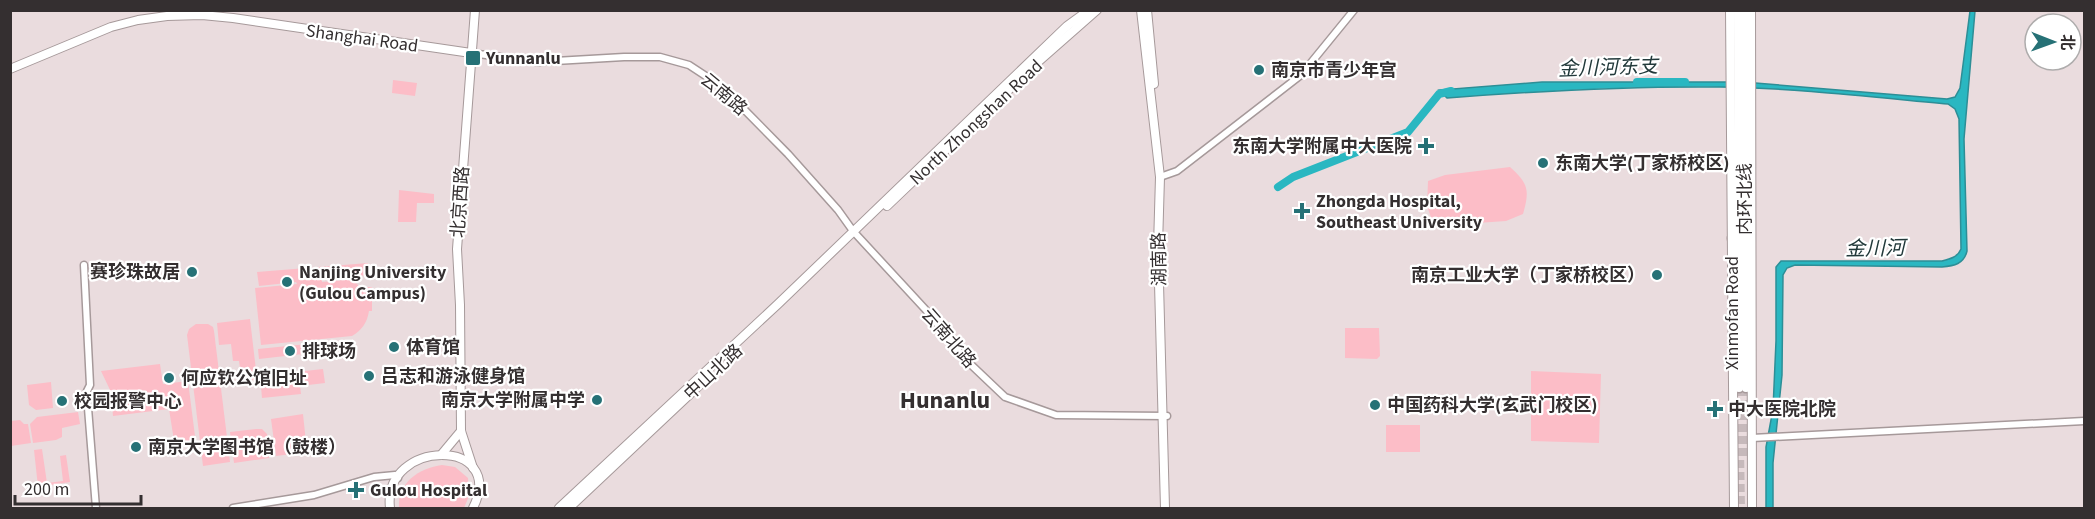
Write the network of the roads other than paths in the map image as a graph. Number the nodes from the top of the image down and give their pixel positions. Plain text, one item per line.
1 (475, 10) edge
2 (1089, 10) edge
3 (1096, 10) edge
4 (1141, 10) edge
5 (1147, 10) edge
6 (1354, 10) edge
7 (1730, 10) edge
8 (1738, 10) edge
9 (1749, 12) edge
10 (167, 13) edge
11 (471, 53) junction
12 (10, 69) edge
13 (1742, 72) junction
14 (1741, 102) junction
15 (1745, 118) junction
16 (1732, 158) joint
17 (1751, 159) junction
18 (1161, 177) junction
19 (1751, 228) junction
20 (855, 233) junction
21 (1732, 238) junction
22 (84, 265) dead end
23 (1742, 277) junction
24 (1742, 388) tunnel mouth
25 (1165, 416) junction
26 (2085, 421) edge
27 (461, 431) junction
28 (1752, 438) junction
29 (441, 455) junction
30 (472, 468) junction
31 (398, 478) junction
32 (96, 508) edge
33 (233, 508) edge
34 (390, 508) edge
35 (473, 508) edge
36 (559, 508) edge
37 (569, 508) edge
38 (1167, 508) edge
39 (1734, 508) edge
40 (1752, 508) edge

1 - 11 main road, 北京西路
2 - 20 main road, North Zhongshan Road
3 - 20 main road, North Zhongshan Road
4 - 18 main road, 湖南路
5 - 18 main road, 湖南路
6 - 18 street
7 - 13 main road, Xinmofan Road
8 - 13 highway, 内环北线
9 - 13 highway, 内环北线
10 - 11 main road, Shanghai Road
10 - 12 main road, Shanghai Road
11 - 20 street, 云南路
11 - 27 main road, 北京西路
13 - 14 highway, 内环北线
13 - 14 main road, Xinmofan Road
14 - 15 highway, 内环北线
14 - 16 highway
14 - 17 main road, Xinmofan Road
14 - 23 highway, 内环北线
15 - 17 highway
15 - 23 highway, 内环北线
16 - 21 main road, Xinmofan Road
17 - 19 main road, Xinmofan Road
18 - 25 main road, 湖南路
19 - 23 highway
19 - 28 main road, Xinmofan Road
20 - 25 street, 云南北路
20 - 36 main road
20 - 37 main road, 中山北路
21 - 23 highway
21 - 39 main road, Xinmofan Road
22 - 32 street
23 - 24 highway, 内环北线
25 - 38 main road, 湖南路
26 - 28 street
27 - 29 main road
27 - 30 main road, 北京西路
28 - 40 main road, Xinmofan Road
29 - 30 main road
29 - 31 main road
30 - 35 main road, 北京西路
31 - 33 street
31 - 34 main road

